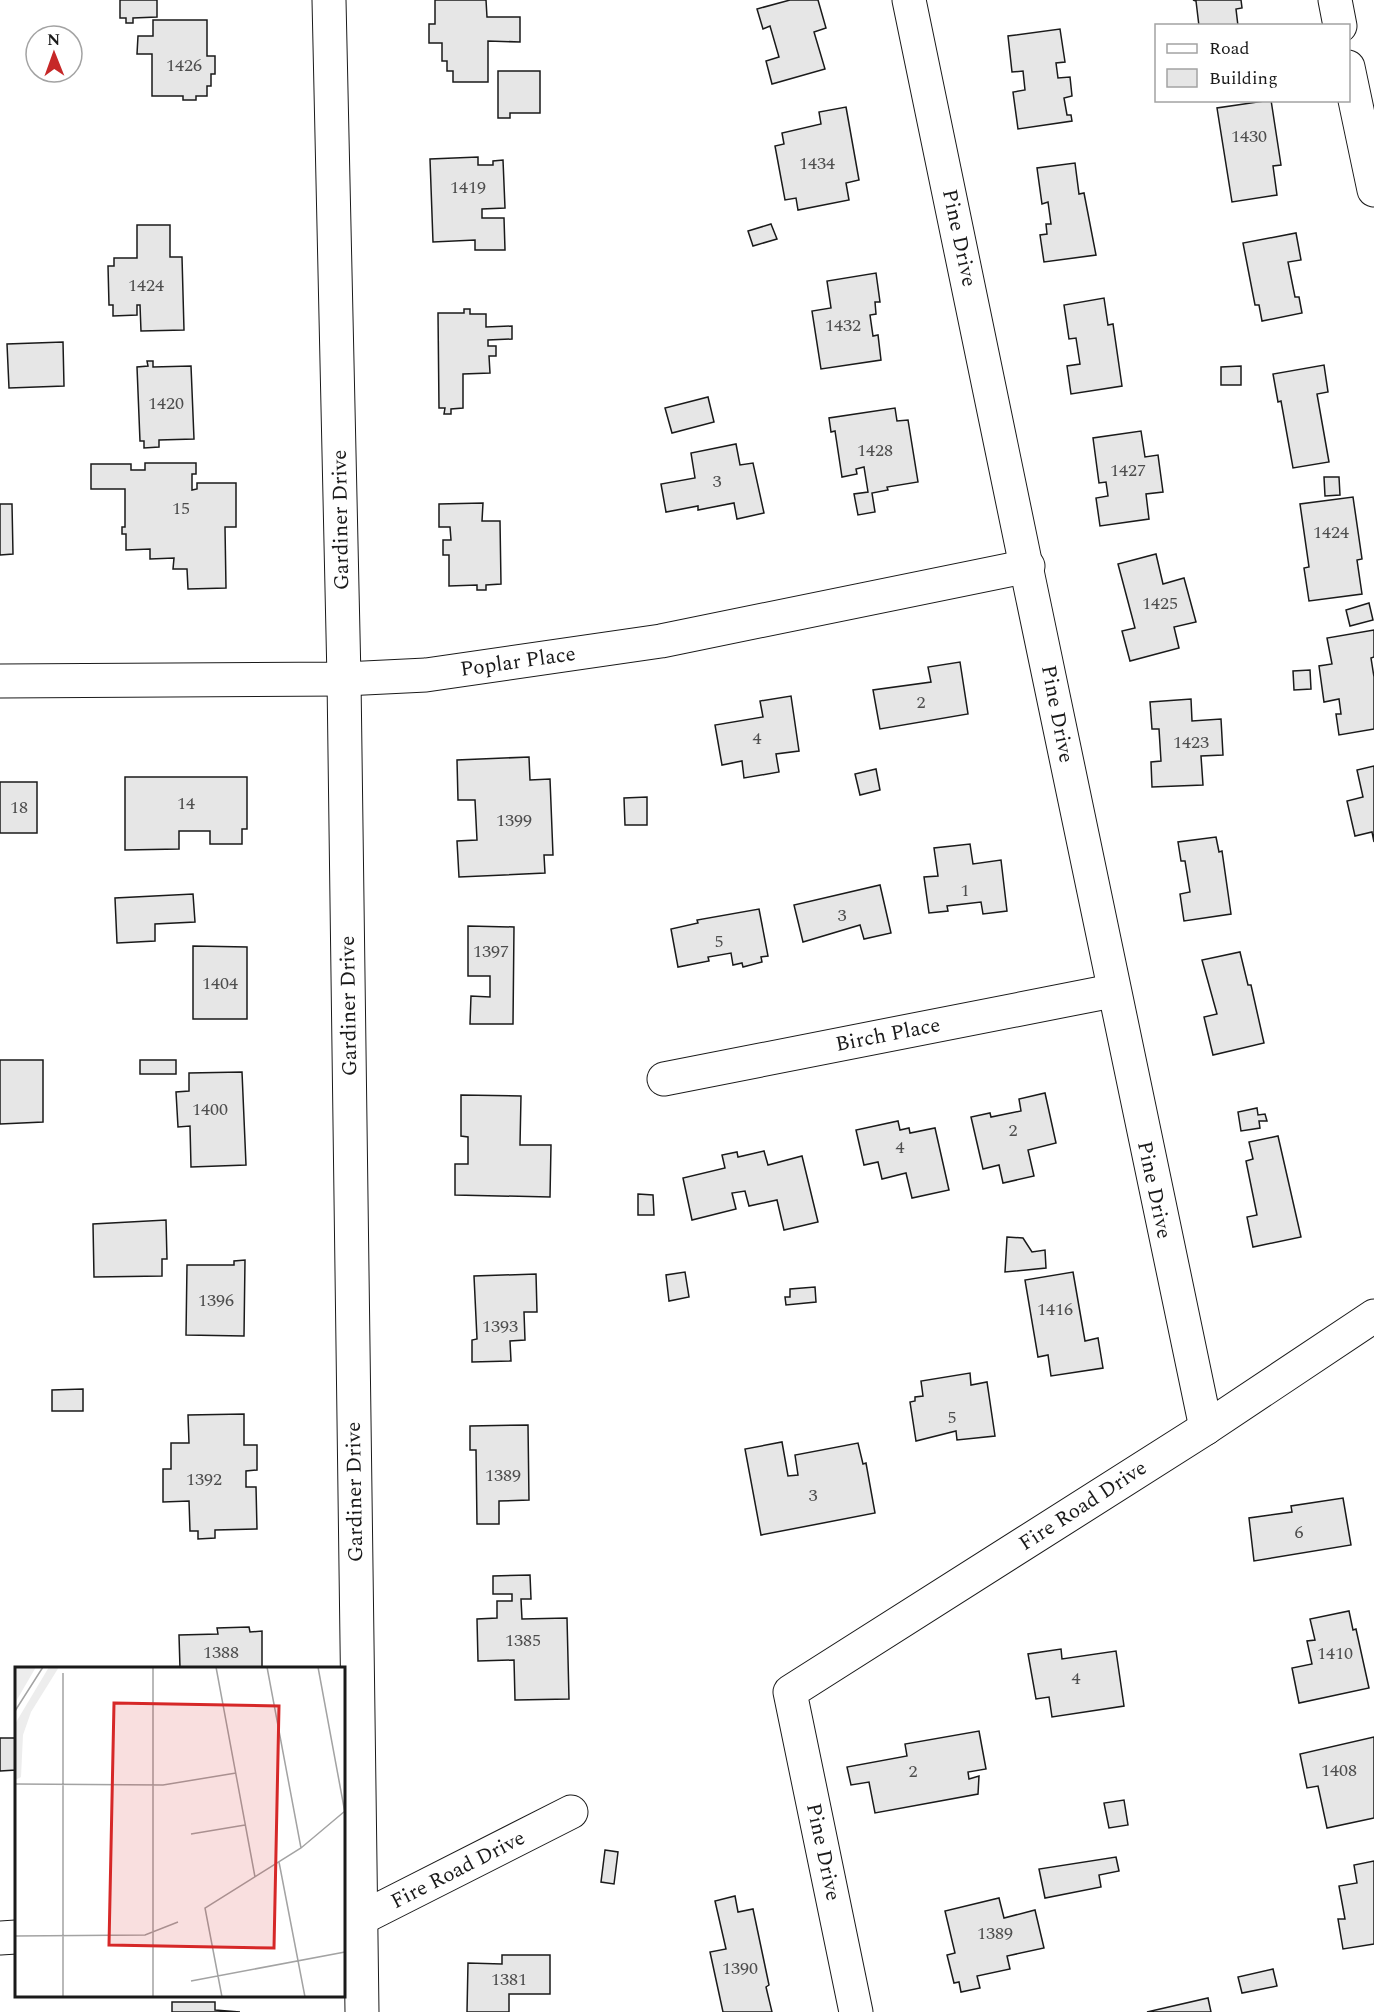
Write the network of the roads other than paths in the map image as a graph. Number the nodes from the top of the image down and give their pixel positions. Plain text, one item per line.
1 (330, 0) edge
2 (909, 0) edge
3 (1335, 0) edge
4 (1340, 24) edge
5 (1350, 76) edge
6 (1374, 190) edge
7 (1028, 566) junction
8 (344, 679) junction
9 (0, 681) edge
10 (1112, 991) junction
11 (664, 1079) dead end
12 (1374, 1316) edge
13 (1206, 1428) junction
14 (790, 1692) joint
15 (571, 1812) dead end
16 (352, 1920) edge
17 (15, 1937) edge
18 (0, 1938) edge
19 (362, 2012) edge
20 (856, 2012) edge

1 - 8 street, Gardiner Drive
2 - 7 street, Pine Drive
3 - 4 street
5 - 6 street
7 - 8 street, Poplar Place
7 - 10 street, Pine Drive
8 - 9 street, Poplar Place
8 - 16 street, Gardiner Drive
10 - 11 street, Birch Place
10 - 13 street, Pine Drive
12 - 13 street, Fire Road Drive
13 - 14 street, Fire Road Drive
14 - 20 street, Pine Drive
15 - 16 street, Fire Road Drive
16 - 19 street, Gardiner Drive
17 - 18 street

